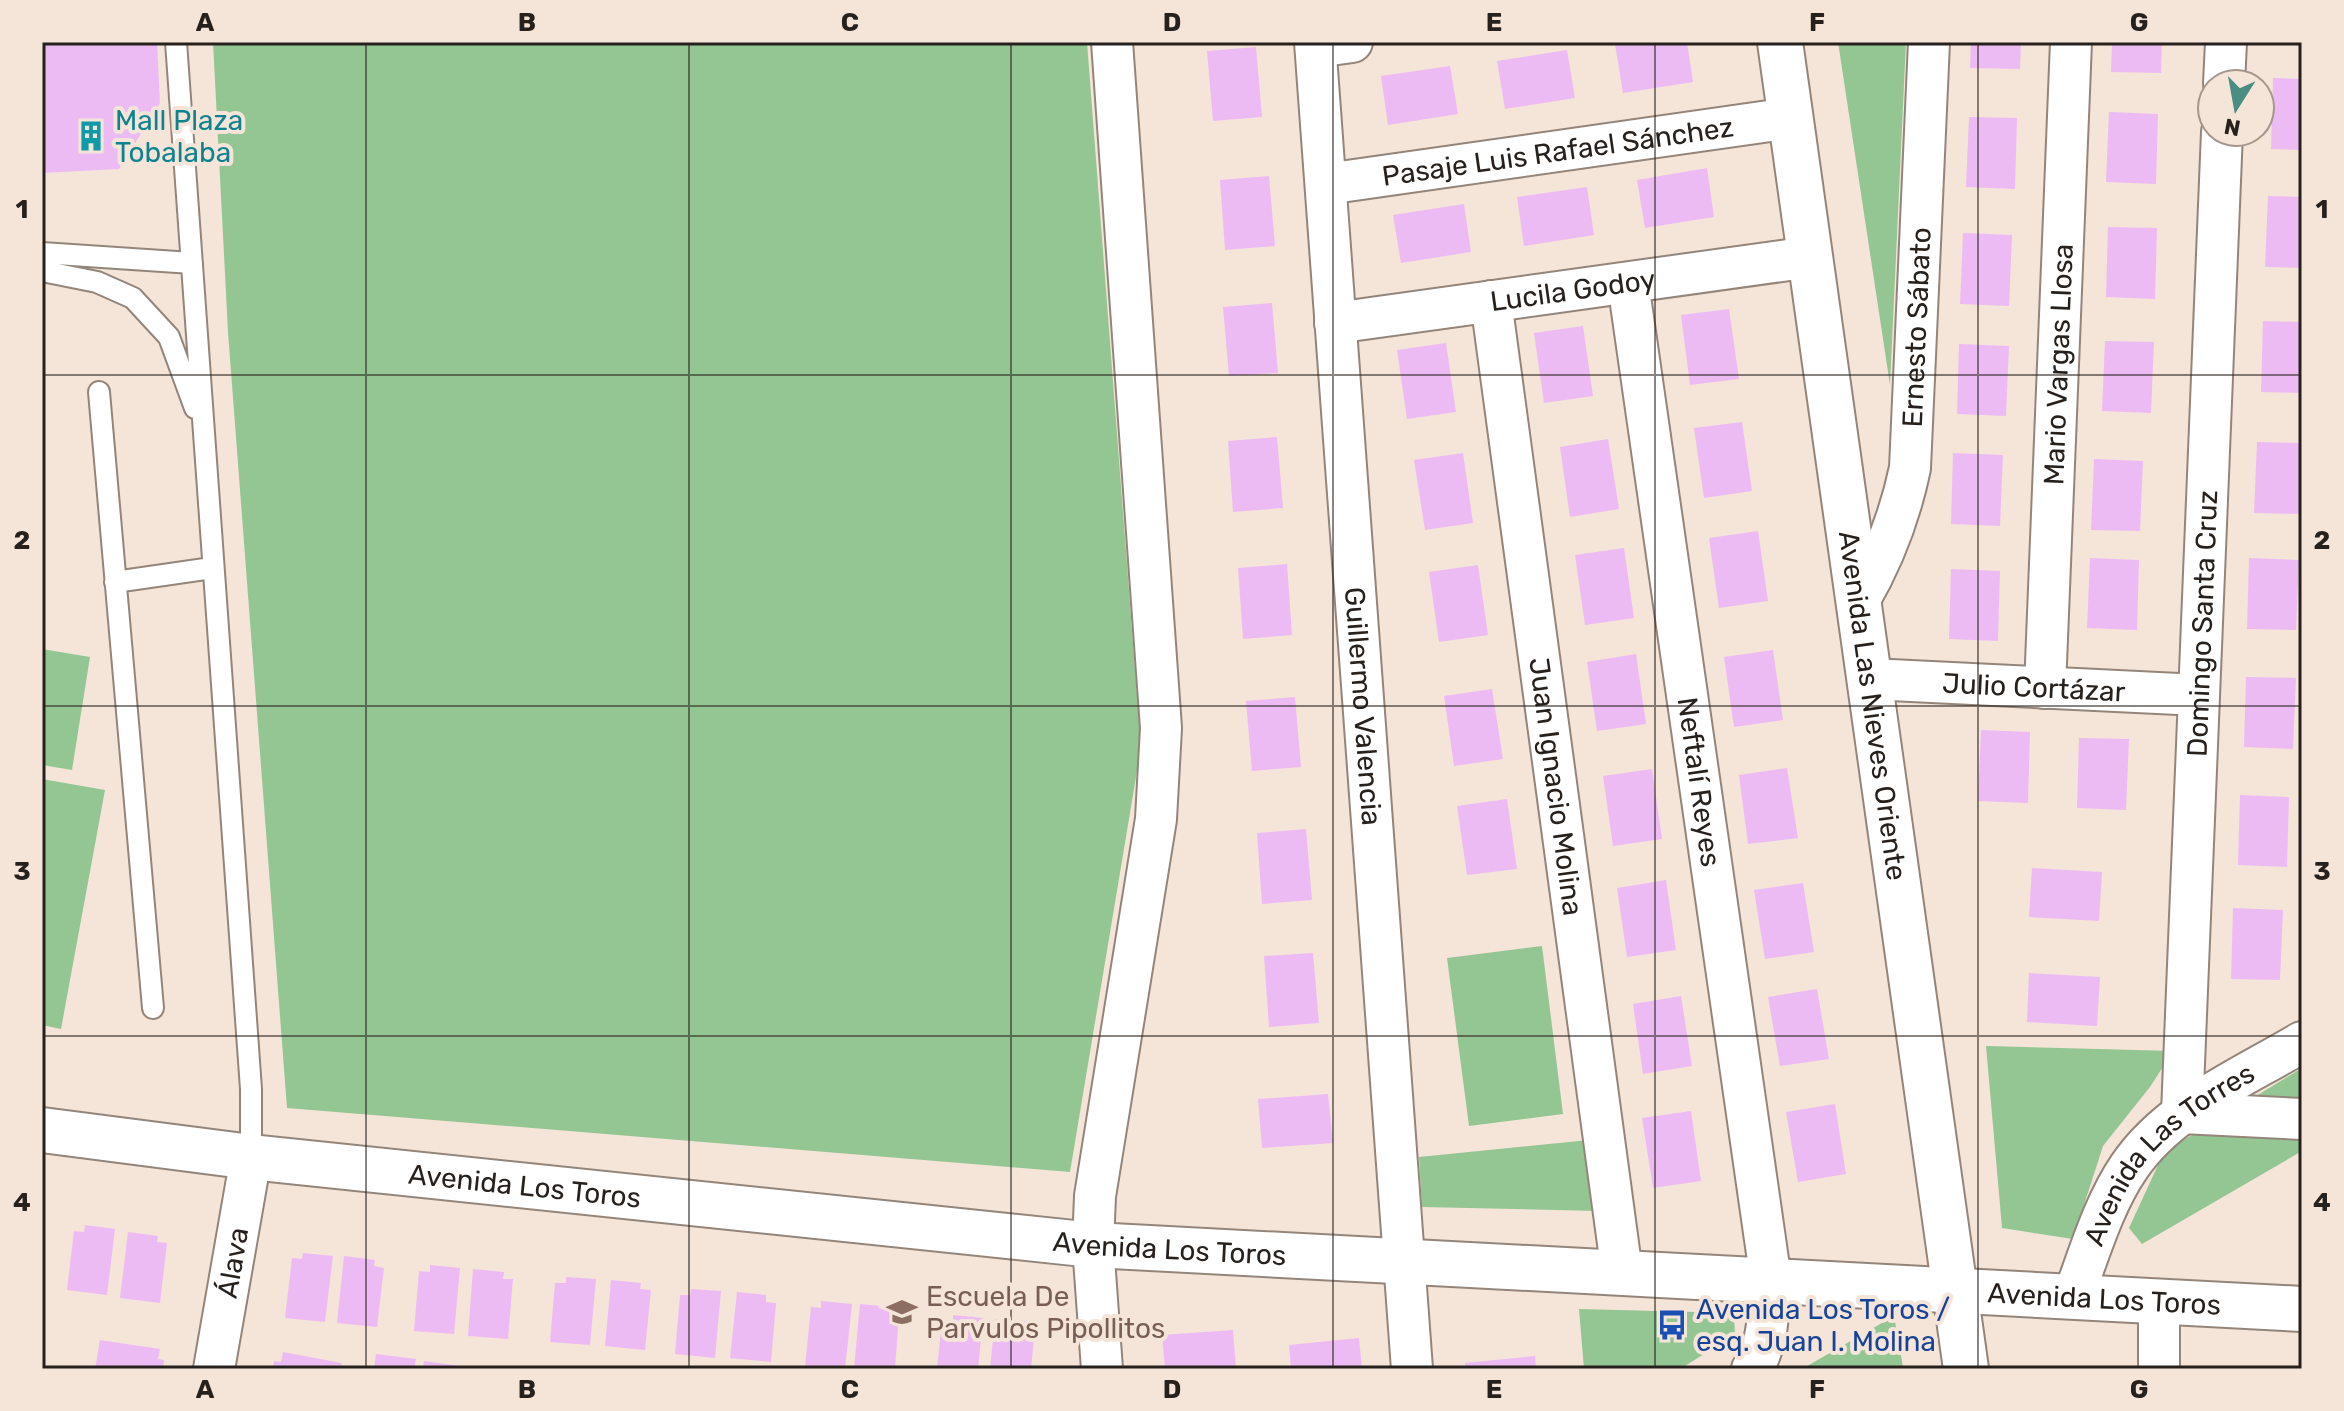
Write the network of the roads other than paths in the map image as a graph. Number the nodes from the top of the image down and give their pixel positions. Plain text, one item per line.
1 (176, 42) edge
2 (1112, 42) edge
3 (1780, 42) edge
4 (1929, 42) edge
5 (2071, 42) edge
6 (2226, 42) edge
7 (1328, 44) edge
8 (2225, 68) edge
9 (1791, 118) junction
10 (2221, 148) edge
11 (1326, 184) junction
12 (42, 253) edge
13 (1810, 257) junction
14 (192, 263) junction
15 (42, 271) edge
16 (1628, 283) junction
17 (1491, 301) junction
18 (1335, 323) junction
19 (99, 392) dead end
20 (202, 428) junction
21 (212, 568) junction
22 (115, 582) junction
23 (1859, 601) junction
24 (1870, 679) junction
25 (2045, 688) junction
26 (2199, 695) junction
27 (153, 1008) dead end
28 (2302, 1042) edge
29 (2182, 1113) junction
30 (2302, 1119) edge
31 (42, 1130) edge
32 (251, 1157) junction
33 (1093, 1245) junction
34 (1404, 1261) junction
35 (1622, 1273) junction
36 (1771, 1281) junction
37 (1956, 1291) junction
38 (2073, 1297) junction
39 (2159, 1301) junction
40 (2302, 1309) edge
41 (1758, 1366) edge
42 (214, 1369) edge
43 (1102, 1369) edge
44 (1412, 1369) edge
45 (1966, 1369) edge
46 (2159, 1369) edge

1 - 14 lane
2 - 33 street
3 - 9 main road, Avenida Las Nieves Oriente
4 - 23 street, Ernesto Sábato
5 - 25 street, Mario Vargas Llosa
6 - 8 street
7 - 11 street, Guillermo Valencia
9 - 11 street, Pasaje Luis Rafael Sánchez
9 - 13 main road, Avenida Las Nieves Oriente
10 - 26 street, Domingo Santa Cruz
11 - 18 street, Guillermo Valencia
12 - 14 lane
13 - 16 street, Lucila Godoy
13 - 23 main road, Avenida Las Nieves Oriente
14 - 20 lane
15 - 20 lane
16 - 17 street, Lucila Godoy
16 - 36 street, Neftalí Reyes
17 - 18 street, Lucila Godoy
17 - 35 street, Juan Ignacio Molina
18 - 34 street, Guillermo Valencia
19 - 22 lane
20 - 21 lane
21 - 22 lane
21 - 32 lane
22 - 27 lane
23 - 24 main road, Avenida Las Nieves Oriente
24 - 25 street, Julio Cortázar
24 - 37 main road, Avenida Las Nieves Oriente
25 - 26 street, Julio Cortázar
26 - 29 street, Domingo Santa Cruz
28 - 29 street, Avenida Las Torres
29 - 30 street
29 - 38 street, Avenida Las Torres
31 - 32 main road, Avenida Los Toros
32 - 33 main road, Avenida Los Toros
32 - 42 street, Álava
33 - 34 main road, Avenida Los Toros
33 - 43 street
34 - 35 main road, Avenida Los Toros
34 - 44 street, Guillermo Valencia
35 - 36 main road, Avenida Los Toros
36 - 37 main road, Avenida Los Toros
36 - 41 street
37 - 38 main road, Avenida Los Toros
37 - 45 main road, Avenida Las Nieves Oriente
38 - 39 main road, Avenida Los Toros
39 - 40 main road, Avenida Los Toros
39 - 46 street

